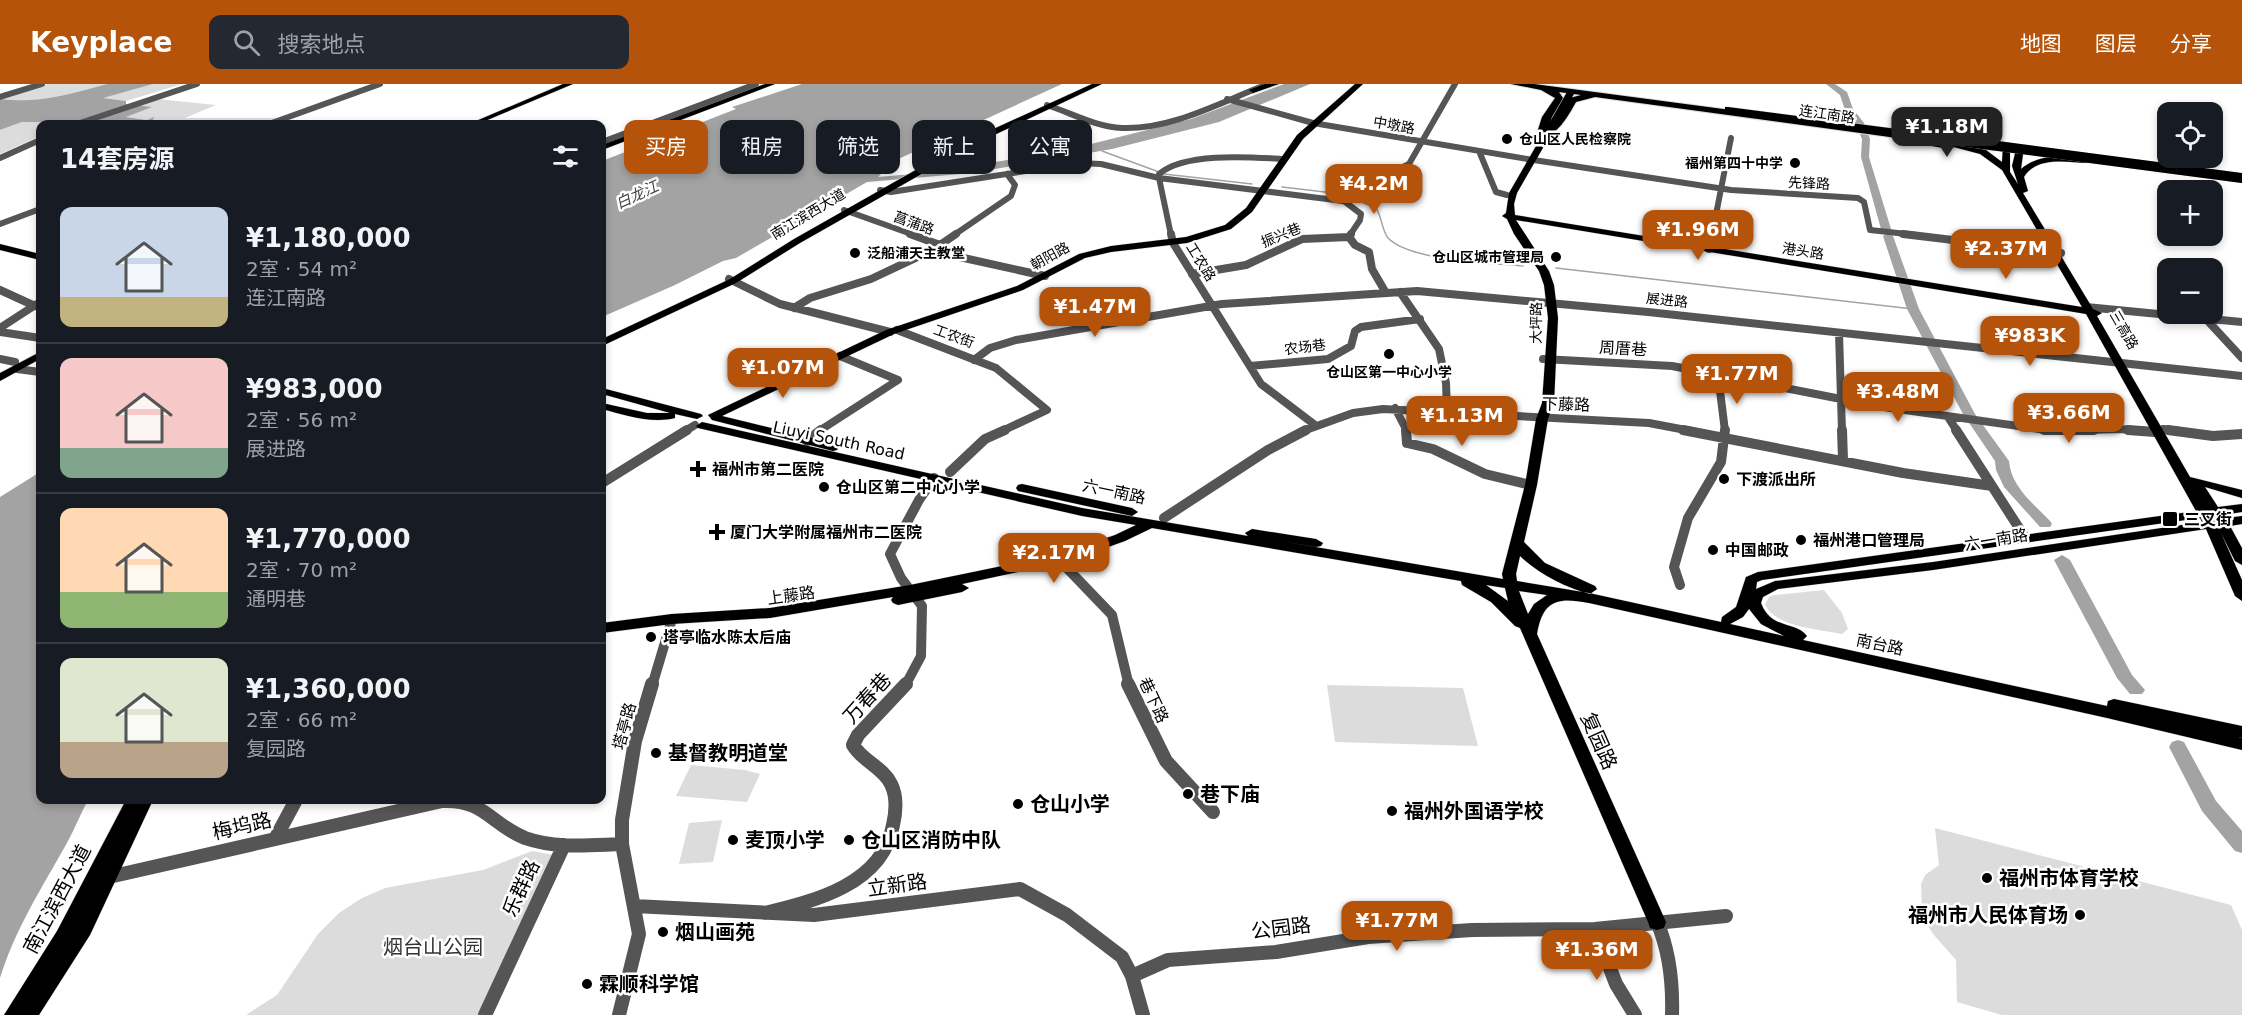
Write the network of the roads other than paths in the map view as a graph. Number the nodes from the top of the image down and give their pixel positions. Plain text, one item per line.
1 (42, 84) edge
2 (197, 84) edge
3 (380, 84) edge
4 (568, 84) edge
5 (579, 84) edge
6 (756, 84) edge
7 (765, 84) edge
8 (771, 84) edge
9 (1092, 84) edge
10 (1098, 84) edge
11 (1268, 84) edge
12 (1275, 84) edge
13 (1359, 84) edge
14 (1455, 84) edge
15 (1515, 84) edge
16 (1559, 84) edge
17 (1584, 84) edge
18 (1535, 85) edge
19 (1573, 88) edge
20 (1253, 90) junction
21 (1, 96) edge
22 (1613, 96) junction
23 (1231, 100) junction
24 (1048, 106) junction
25 (1728, 111) junction
26 (89, 120) edge
27 (280, 120) edge
28 (482, 120) edge
29 (494, 120) edge
30 (1313, 123) junction
31 (1870, 130) junction
32 (1544, 135) junction
33 (1901, 135) junction
34 (1731, 138) dead end
35 (1951, 141) junction
36 (36, 142) edge
37 (1421, 142) junction
38 (606, 143) edge
39 (606, 144) edge
40 (606, 144) edge
41 (2007, 148) junction
42 (2020, 149) junction
43 (1974, 150) junction
44 (1479, 151) junction
45 (0, 158) edge
46 (1283, 159) junction
47 (1530, 159) junction
48 (2090, 161) junction
49 (2009, 166) junction
50 (1007, 174) junction
51 (1161, 175) junction
52 (2019, 178) junction
53 (2242, 180) edge
54 (1719, 188) junction
55 (882, 190) junction
56 (1262, 192) junction
57 (1507, 195) junction
58 (1345, 197) junction
59 (36, 210) edge
60 (845, 211) junction
61 (1508, 214) junction
62 (0, 224) edge
63 (1349, 237) junction
64 (0, 240) edge
65 (1173, 243) junction
66 (940, 245) junction
67 (0, 247) edge
68 (1709, 247) junction
69 (36, 248) edge
70 (2057, 253) junction
71 (36, 255) edge
72 (1192, 274) junction
73 (1046, 276) junction
74 (731, 280) junction
75 (0, 290) edge
76 (1400, 292) junction
77 (1386, 293) junction
78 (1550, 302) junction
79 (36, 303) edge
80 (36, 305) edge
81 (1212, 305) junction
82 (794, 308) junction
83 (2091, 309) junction
84 (2157, 315) edge
85 (1419, 319) junction
86 (2223, 320) edge
87 (2242, 322) edge
88 (2211, 324) edge
89 (0, 330) edge
90 (893, 331) junction
91 (1839, 333) junction
92 (606, 336) edge
93 (36, 337) edge
94 (606, 341) edge
95 (36, 351) edge
96 (840, 356) junction
97 (36, 357) edge
98 (2242, 358) edge
99 (0, 359) edge
100 (1547, 359) junction
101 (974, 360) junction
102 (2122, 364) junction
103 (16, 365) junction
104 (1250, 366) junction
105 (0, 371) edge
106 (36, 371) edge
107 (1718, 375) junction
108 (2242, 376) edge
109 (0, 378) edge
110 (606, 383) edge
111 (606, 392) edge
112 (606, 398) edge
113 (1841, 400) junction
114 (606, 406) edge
115 (1395, 408) junction
116 (1447, 411) junction
117 (676, 413) junction
118 (715, 417) junction
119 (1948, 417) junction
120 (1542, 419) junction
121 (697, 423) junction
122 (1315, 425) junction
123 (2159, 430) junction
124 (2242, 434) edge
125 (1725, 437) junction
126 (807, 441) junction
127 (1843, 460) junction
128 (950, 472) junction
129 (934, 478) junction
130 (606, 480) edge
131 (2193, 480) junction
132 (1531, 485) junction
133 (1992, 486) junction
134 (2242, 494) edge
135 (2242, 508) edge
136 (1082, 512) junction
137 (2213, 518) junction
138 (2242, 520) edge
139 (1162, 522) junction
140 (2026, 539) junction
141 (1517, 543) junction
142 (1097, 546) junction
143 (2242, 561) edge
144 (1064, 565) junction
145 (1434, 571) junction
146 (1509, 579) junction
147 (1680, 585) dead end
148 (1590, 589) junction
149 (913, 594) junction
150 (1575, 596) junction
151 (2242, 596) edge
152 (672, 619) junction
153 (1727, 620) junction
154 (606, 630) edge
155 (1530, 636) junction
156 (1800, 636) junction
157 (2242, 732) edge
158 (2242, 744) edge
159 (132, 804) edge
160 (143, 804) edge
161 (294, 804) edge
162 (432, 804) edge
163 (467, 804) edge
164 (1214, 812) dead end
165 (275, 839) junction
166 (622, 844) junction
167 (564, 845) junction
168 (110, 877) junction
169 (634, 906) junction
170 (765, 913) junction
171 (1726, 916) dead end
172 (1657, 922) junction
173 (1595, 928) junction
174 (1132, 976) junction
175 (14, 1015) edge
176 (28, 1015) edge
177 (485, 1015) edge
178 (619, 1015) edge
179 (1143, 1015) edge
180 (1635, 1015) edge
181 (1672, 1015) edge

1 - 21 street
2 - 26 street
3 - 27 street
4 - 28 main road
5 - 29 main road
6 - 38 street
7 - 39 main road
8 - 40 main road
9 - 24 main road, 南江滨西大道
10 - 24 main road, 南江滨西大道
11 - 20 street
12 - 20 highway
13 - 30 main road, 朝阳路
14 - 37 street
15 - 18 highway, 连江南路
16 - 18 highway
17 - 22 highway
18 - 22 highway, 连江南路
18 - 32 highway
19 - 32 main road
20 - 23 street
22 - 25 highway, 连江南路
22 - 32 highway
23 - 24 street
23 - 30 street, 中墩路
24 - 55 main road, 南江滨西大道
25 - 31 main road, 连江南路
25 - 33 highway
30 - 37 street, 中墩路
30 - 46 main road, 朝阳路
31 - 33 main road, 连江南路
31 - 41 main road, 连江南路
32 - 47 main road
33 - 35 highway, bridge
33 - 43 main road, 连江南路
33 - 53 highway, bridge
34 - 54 street
35 - 41 main road, 连江南路
35 - 43 main road
36 - 45 street
37 - 44 street, 中墩路
37 - 58 street
41 - 42 main road, 连江南路
41 - 49 main road, 三高路
42 - 48 main road, 连江南路
42 - 49 main road, 三高路
42 - 53 main road, 连江南路
43 - 49 main road
44 - 47 street, 中墩路
44 - 57 street
46 - 51 street
46 - 56 main road, 朝阳路
47 - 54 street, 先锋路
47 - 57 main road
47 - 61 main road
48 - 52 main road
48 - 53 main road, 连江南路
49 - 52 main road, 三高路
49 - 70 main road, 三高路
50 - 51 street
50 - 55 street
50 - 66 street
51 - 56 street
51 - 65 street, 工农路
52 - 70 main road, 三高路
54 - 68 street
54 - 70 street, 先锋路
55 - 60 main road, 南江滨西大道
56 - 58 street
56 - 65 main road, 朝阳路
57 - 61 main road
58 - 63 street
59 - 62 street
60 - 66 street, 菖蒲路
60 - 74 main road, 南江滨西大道
61 - 68 main road, 港头路
61 - 78 main road, 大坪路
63 - 72 street, 振兴巷
63 - 77 street
64 - 69 main road
65 - 72 street, 工农路
65 - 73 main road, 朝阳路
66 - 73 street, 菖蒲路
66 - 82 street
67 - 71 main road
68 - 83 main road, 港头路
70 - 83 main road, 三高路
72 - 81 street, 工农路
73 - 90 main road, 朝阳路
74 - 82 street, 工农街
74 - 92 main road, 南江滨西大道
74 - 94 main road, 南江滨西大道
75 - 79 street
76 - 77 street, 展进路
76 - 78 street, 展进路
76 - 85 street
77 - 81 street, 展进路
78 - 91 street, 展进路
78 - 100 main road, 大坪路
80 - 89 street
81 - 101 street, 工农街
81 - 104 street, 工农路
82 - 90 street, 工农街
83 - 84 street
83 - 102 main road, 三高路
85 - 104 street, 农场巷
85 - 116 street
86 - 87 street
88 - 98 street
89 - 93 street
90 - 96 main road, 朝阳路
90 - 101 street, 工农街
91 - 102 street, 展进路
91 - 113 street
95 - 103 main road
96 - 118 main road, 朝阳路
96 - 126 street
97 - 103 main road
99 - 103 street
100 - 107 street, 周厝巷
100 - 120 main road, 大坪路
101 - 128 street
102 - 108 street, 展进路
102 - 123 main road, 三高路
103 - 105 main road
103 - 106 street
103 - 109 main road
104 - 122 street, 工农路
107 - 113 street, 周厝巷
107 - 125 street
110 - 117 main road
111 - 117 main road
112 - 117 main road
113 - 119 street, 周厝巷
113 - 127 street
114 - 117 main road
115 - 116 street, 下藤路
115 - 122 street, 下藤路
115 - 132 street
116 - 120 street, 下藤路
117 - 121 main road
118 - 121 main road
118 - 126 main road, 六一南路
119 - 123 street, 周厝巷
119 - 133 street
120 - 125 street, 下藤路
120 - 132 main road, 大坪路
121 - 129 main road, Liuyi South Road
121 - 130 street
122 - 139 street, 下藤路
123 - 124 street, 周厝巷
123 - 131 main road, 三高路
123 - 137 main road, 三高路
125 - 127 street, 下藤路
125 - 147 street
126 - 128 main road, 六一南路
127 - 133 street, 下藤路
128 - 139 main road, 六一南路
129 - 136 main road, 六一南路
129 - 149 street
131 - 134 main road
131 - 137 main road, 三高路
132 - 141 main road, 大坪路
133 - 140 street
135 - 137 main road
136 - 139 main road, 六一南路
136 - 142 main road
137 - 138 main road
137 - 140 main road, 六一南路
137 - 143 main road
137 - 151 main road
137 - 156 main road, 六一南路
139 - 142 main road
139 - 144 main road
139 - 145 main road, 六一南路
139 - 146 main road, 六一南路
140 - 153 main road, 六一南路
141 - 146 main road, 大坪路
141 - 148 main road
142 - 149 main road
144 - 149 main road
144 - 164 street, 巷下路
145 - 146 main road, 六一南路
145 - 155 main road
146 - 148 main road, 南台路
146 - 150 main road, 南台路
146 - 155 main road, 复园路
148 - 153 main road, 南台路
149 - 152 main road, 上藤路
149 - 170 street, 万春巷
150 - 155 main road
150 - 158 main road, 南台路
152 - 154 main road, 上藤路
152 - 166 street, 塔亭路
153 - 156 main road, 南台路
155 - 172 main road, 复园路
156 - 157 main road, 南台路
159 - 175 main road, 南江滨西大道
160 - 168 main road, 南江滨西大道
161 - 165 street
162 - 165 street, 梅坞路
163 - 167 street, 梅坞路
165 - 168 street, 梅坞路
166 - 167 street, 梅坞路
166 - 169 street, 塔亭路
167 - 177 street, 乐群路
168 - 176 main road, 南江滨西大道
169 - 170 street, 立新路
169 - 178 street, 塔亭路
170 - 174 street, 立新路
171 - 172 street, 公园路
172 - 173 street, 公园路
172 - 181 street
173 - 174 street, 公园路
173 - 180 street
174 - 179 street, 立新路

